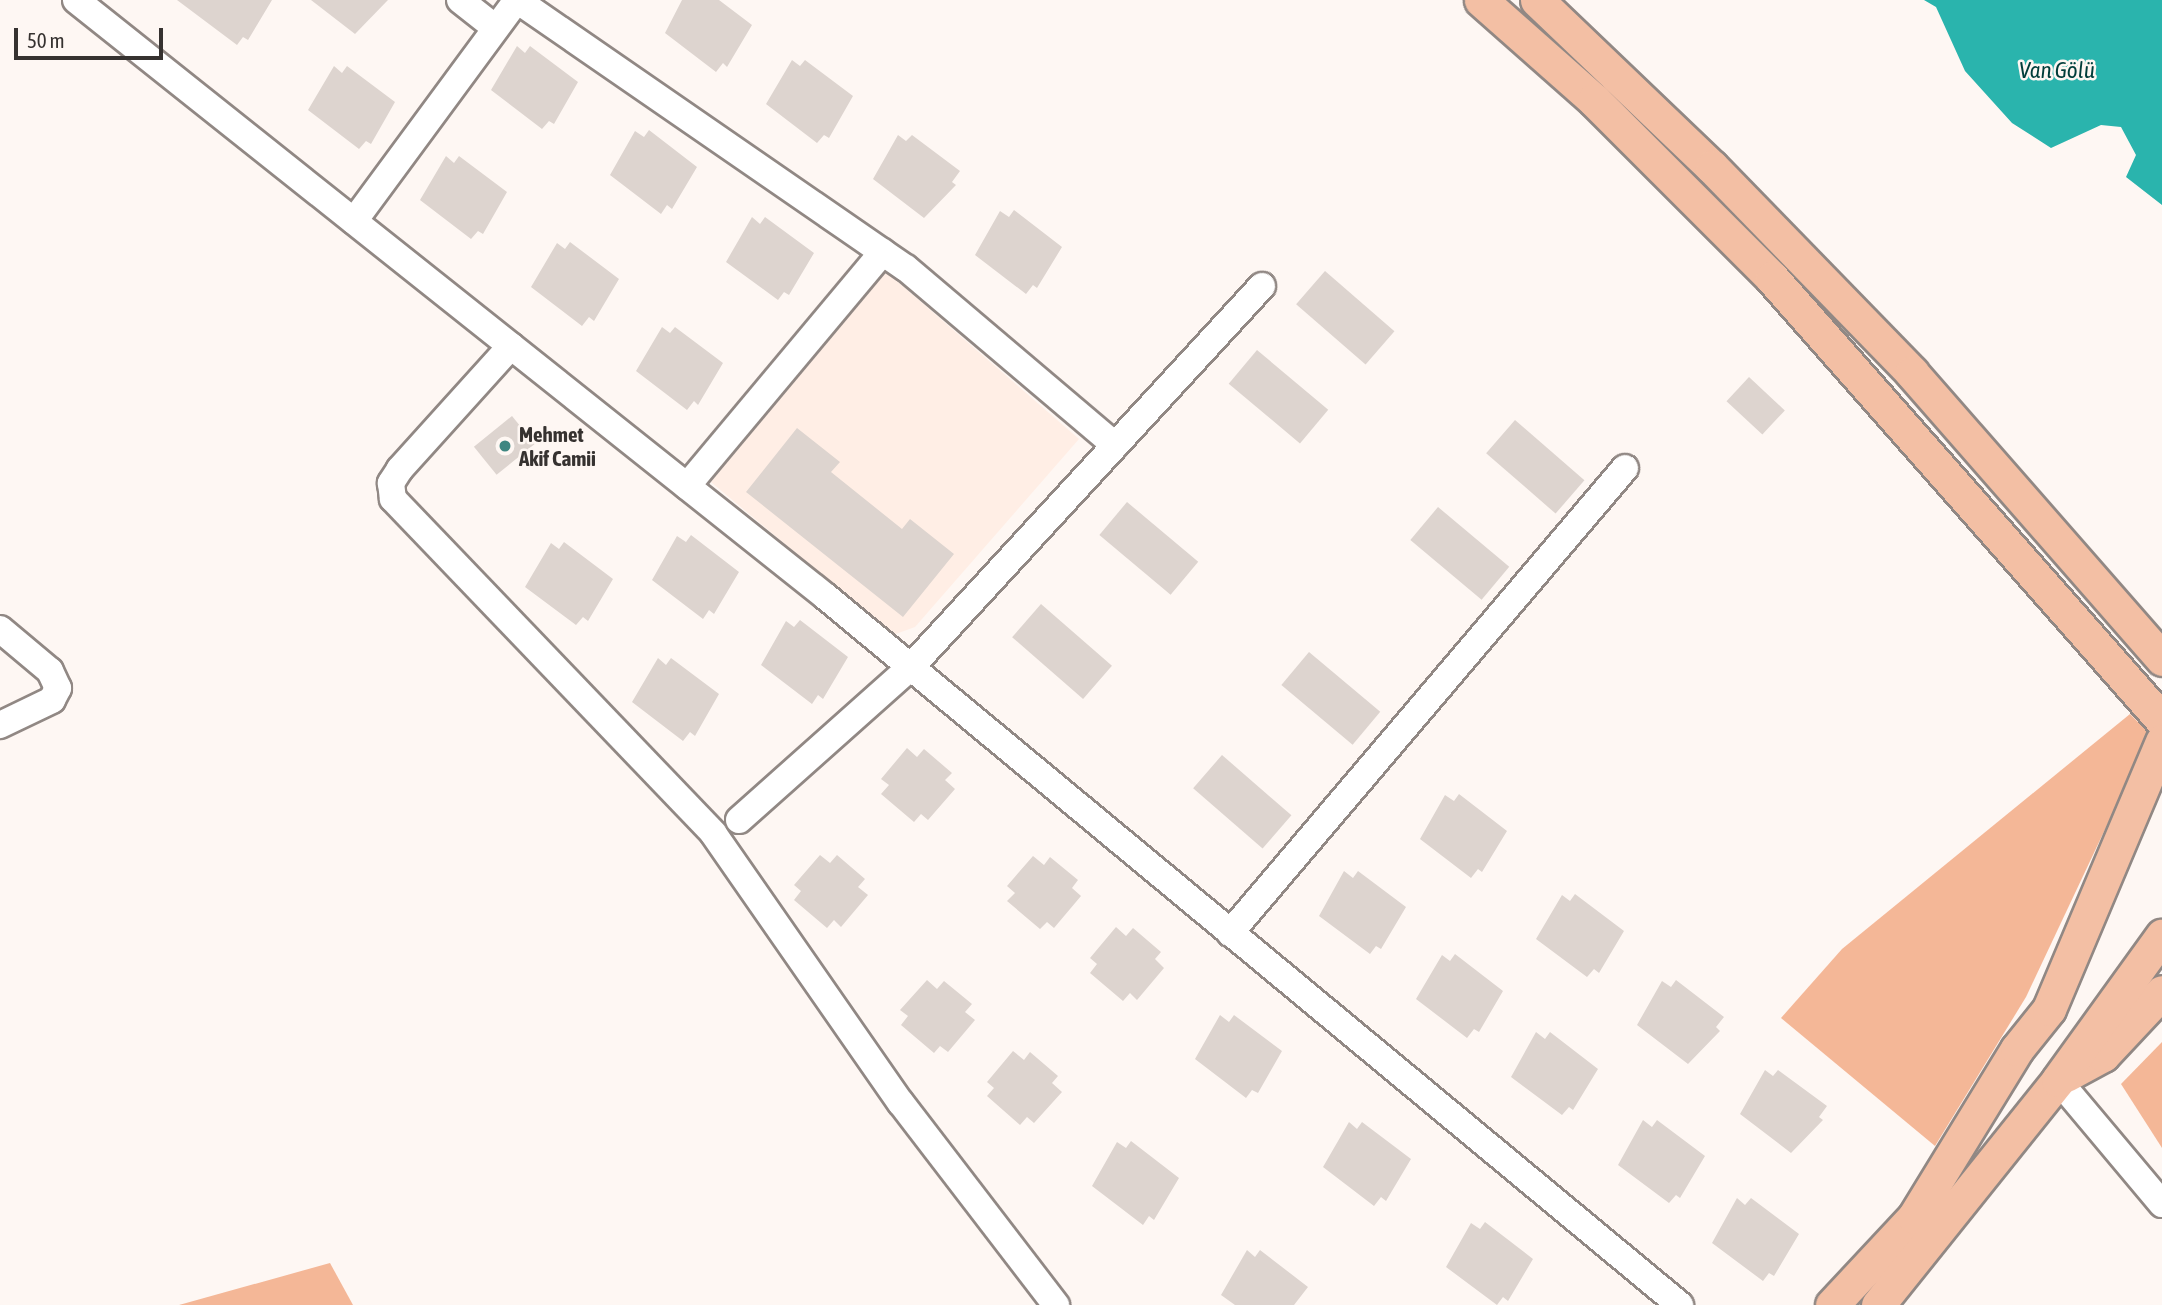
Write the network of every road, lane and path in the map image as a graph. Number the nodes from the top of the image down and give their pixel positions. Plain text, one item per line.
1 (76, 0) edge
2 (460, 0) edge
3 (1481, 0) edge
4 (1537, 0) edge
5 (493, 26) junction
6 (354, 221) junction
7 (883, 252) junction
8 (1262, 286) dead end
9 (511, 346) junction
10 (1115, 445) junction
11 (1625, 468) dead end
12 (687, 486) junction
13 (0, 629) edge
14 (2162, 659) edge
15 (911, 667) junction
16 (2162, 720) edge
17 (0, 725) edge
18 (2162, 741) edge
19 (739, 820) dead end
20 (1230, 933) junction
21 (2162, 936) edge
22 (2162, 992) edge
23 (2017, 1049) junction
24 (2058, 1080) junction
25 (2162, 1204) edge
26 (1056, 1305) edge
27 (1681, 1305) edge
28 (1832, 1305) edge
29 (1878, 1305) edge

1 - 6 street
2 - 5 street
3 - 16 main road
4 - 14 main road
5 - 6 street
5 - 7 street
6 - 9 street
7 - 10 street
7 - 12 street
8 - 10 street
9 - 12 street
9 - 26 street
10 - 15 street
11 - 20 street
12 - 15 street
13 - 17 street
15 - 19 street
15 - 20 street
18 - 23 main road
20 - 27 street
21 - 24 main road
22 - 24 main road
23 - 24 main road
23 - 28 main road
24 - 25 street
24 - 29 main road

